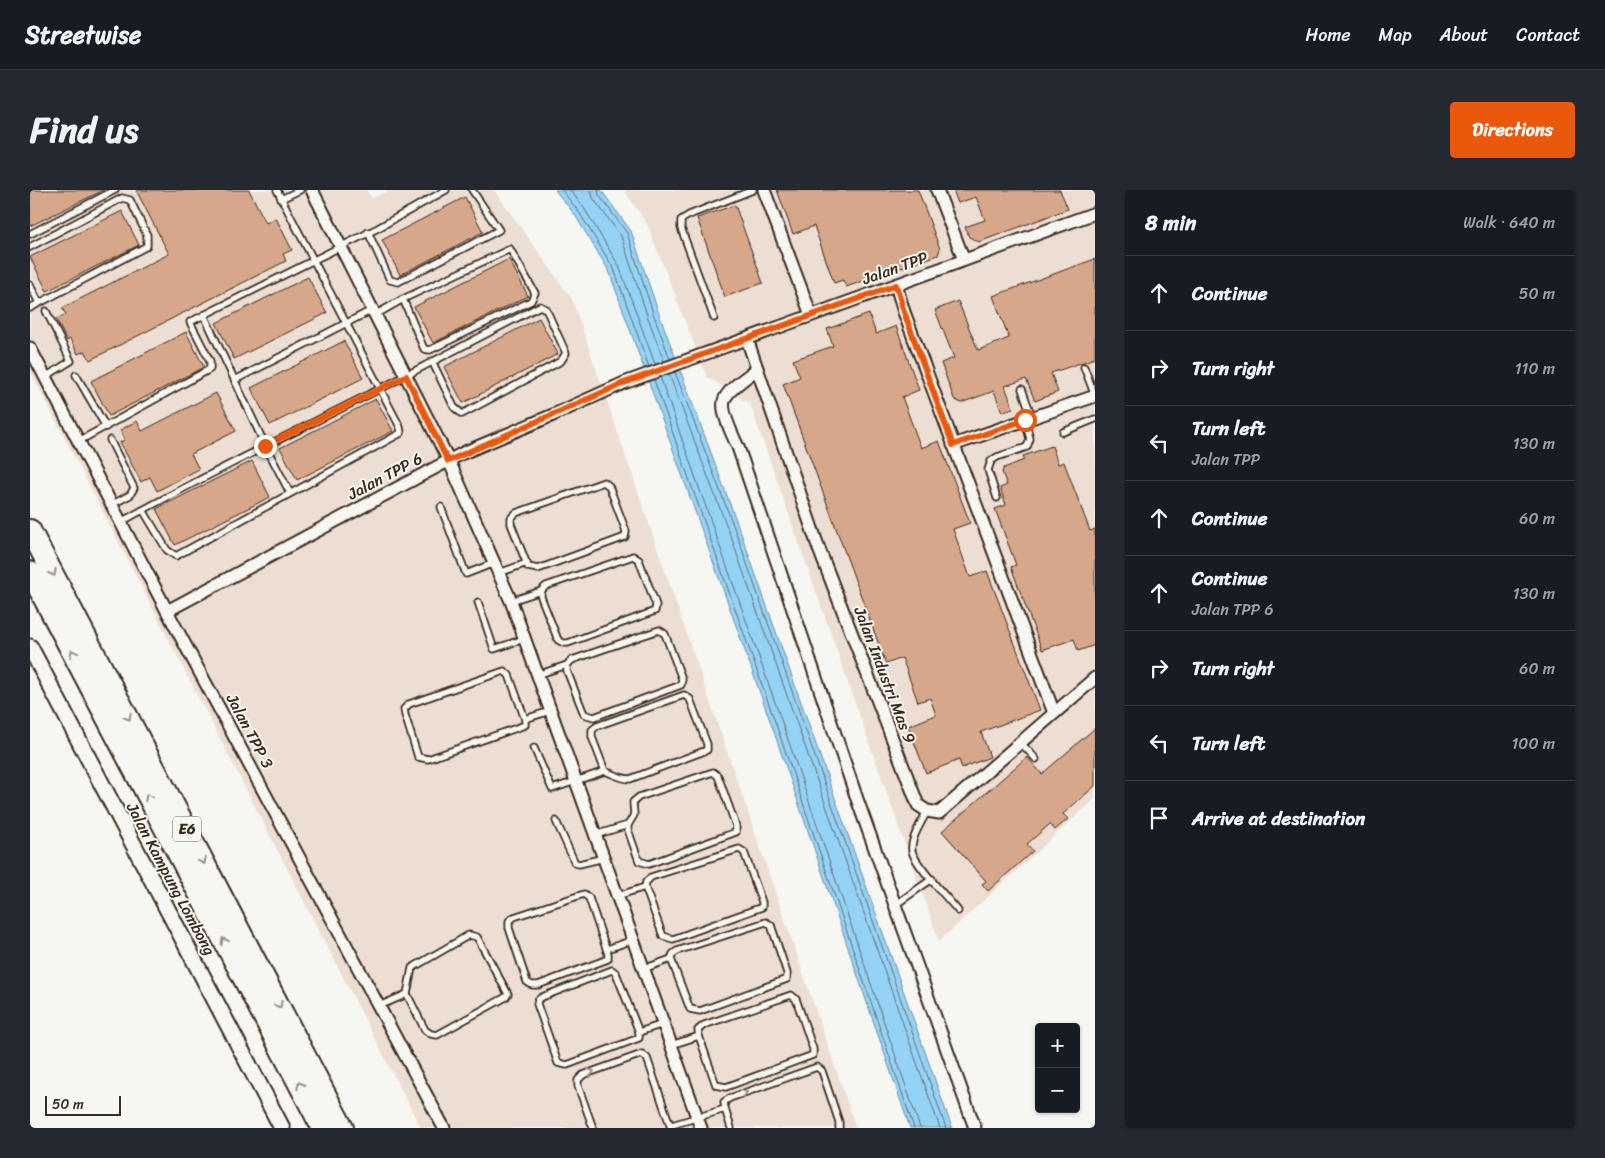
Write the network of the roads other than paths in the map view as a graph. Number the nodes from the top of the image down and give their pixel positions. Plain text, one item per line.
1 (115, 190) edge
2 (277, 190) edge
3 (300, 190) edge
4 (312, 190) edge
5 (446, 190) edge
6 (472, 190) edge
7 (753, 190) edge
8 (764, 190) edge
9 (937, 190) edge
10 (282, 199) junction
11 (1095, 212) edge
12 (368, 232) junction
13 (30, 234) edge
14 (340, 246) junction
15 (30, 247) edge
16 (313, 259) junction
17 (964, 260) junction
18 (30, 285) edge
19 (896, 285) junction
20 (403, 299) junction
21 (39, 303) junction
22 (30, 308) edge
23 (46, 311) dead end
24 (374, 312) junction
25 (204, 315) junction
26 (812, 315) junction
27 (714, 318) dead end
28 (345, 324) junction
29 (747, 339) junction
30 (30, 348) edge
31 (706, 354) joint
32 (432, 362) junction
33 (1084, 367) dead end
34 (757, 369) junction
35 (76, 375) dead end
36 (406, 376) junction
37 (44, 377) junction
38 (235, 380) junction
39 (1022, 388) dead end
40 (379, 389) junction
41 (1095, 396) edge
42 (1028, 419) junction
43 (1095, 419) edge
44 (106, 426) junction
45 (1063, 432) dead end
46 (110, 440) dead end
47 (78, 442) junction
48 (953, 445) junction
49 (265, 446) junction
50 (448, 461) junction
51 (290, 494) junction
52 (997, 498) dead end
53 (112, 504) junction
54 (441, 507) dead end
55 (143, 510) junction
56 (121, 522) junction
57 (30, 530) edge
58 (527, 563) junction
59 (496, 568) junction
60 (30, 572) edge
61 (541, 591) junction
62 (511, 601) junction
63 (478, 602) dead end
64 (167, 611) junction
65 (524, 639) junction
66 (30, 647) edge
67 (567, 665) junction
68 (538, 675) junction
69 (1095, 678) edge
70 (550, 711) junction
71 (1054, 713) junction
72 (525, 719) junction
73 (1020, 742) junction
74 (534, 748) dead end
75 (1036, 759) dead end
76 (605, 771) junction
77 (576, 782) junction
78 (927, 811) junction
79 (556, 821) dead end
80 (628, 825) junction
81 (595, 835) junction
82 (604, 858) junction
83 (932, 879) junction
84 (645, 886) junction
85 (617, 896) junction
86 (895, 905) junction
87 (958, 911) dead end
88 (633, 940) junction
89 (607, 949) junction
90 (671, 959) junction
91 (643, 969) junction
92 (407, 994) junction
93 (379, 1006) junction
94 (663, 1024) junction
95 (639, 1032) junction
96 (699, 1036) junction
97 (671, 1045) junction
98 (725, 1109) junction
99 (699, 1123) edge
100 (672, 1127) edge
101 (282, 1128) edge
102 (322, 1128) edge
103 (343, 1128) edge
104 (444, 1128) edge
105 (593, 1128) edge
106 (731, 1128) edge
107 (839, 1128) edge
108 (974, 1128) edge

1 - 13 lane
2 - 10 lane
3 - 10 lane
4 - 14 street
5 - 12 lane
6 - 12 lane
7 - 27 lane
8 - 26 street
9 - 17 street
10 - 16 lane
11 - 17 street, Jalan TPP
12 - 14 lane
14 - 16 lane
14 - 24 street
15 - 21 lane
16 - 25 lane
16 - 28 lane
17 - 19 street, Jalan TPP
18 - 21 lane
19 - 26 street, Jalan TPP
19 - 48 street
20 - 20 lane
20 - 24 lane
21 - 22 lane
23 - 37 lane
24 - 28 lane
24 - 36 street
25 - 38 lane
25 - 44 lane
26 - 29 street, Jalan TPP
28 - 38 lane
28 - 40 lane
29 - 31 street, Jalan TPP
29 - 34 street, Jalan Industri Mas 9
30 - 37 street, Jalan TPP 3
31 - 50 street, Jalan TPP 6
32 - 32 lane
32 - 36 lane
33 - 41 lane
34 - 78 street, Jalan Industri Mas 9
34 - 86 street
35 - 44 lane
36 - 40 lane
36 - 50 street
37 - 47 street, Jalan TPP 3
38 - 49 lane
39 - 42 lane
40 - 49 lane
40 - 51 lane
41 - 42 street
42 - 48 street
42 - 52 lane
43 - 45 lane
44 - 47 lane
46 - 53 lane
47 - 53 street, Jalan TPP 3
48 - 71 street
49 - 51 lane
49 - 55 lane
50 - 59 street
50 - 64 street, Jalan TPP 6
51 - 55 lane
53 - 56 street, Jalan TPP 3
54 - 59 lane
55 - 56 lane
56 - 64 street, Jalan TPP 3
57 -> 103 highway, E6
58 - 58 lane
58 - 59 lane
59 - 62 street
102 -> 60 highway, E6
61 - 61 lane
61 - 62 lane
62 - 65 street
63 - 65 lane
64 - 93 street, Jalan TPP 3
65 - 68 street
66 - 101 street, Jalan Kampung Lombong
67 - 67 lane
67 - 68 lane
68 - 70 street
69 - 71 street
70 - 72 lane
70 - 77 street
71 - 73 street
72 - 72 lane
73 - 75 lane
73 - 78 street
74 - 77 lane
76 - 76 lane
76 - 77 lane
77 - 81 street
78 - 83 lane
79 - 82 lane
80 - 80 lane
80 - 81 lane
81 - 82 street
82 - 85 street
83 - 86 lane
83 - 87 lane
84 - 84 lane
84 - 85 lane
85 - 88 street
86 - 108 street
88 - 89 lane
88 - 91 street
89 - 89 lane
90 - 90 lane
90 - 91 lane
91 - 94 street
92 - 92 lane
92 - 93 lane
93 - 104 street, Jalan TPP 3
94 - 95 lane
94 - 97 street
95 - 95 lane
96 - 96 lane
96 - 97 lane
97 - 99 street
98 - 99 lane
98 - 106 lane
98 -> 107 lane
99 - 100 lane
105 -> 100 lane

